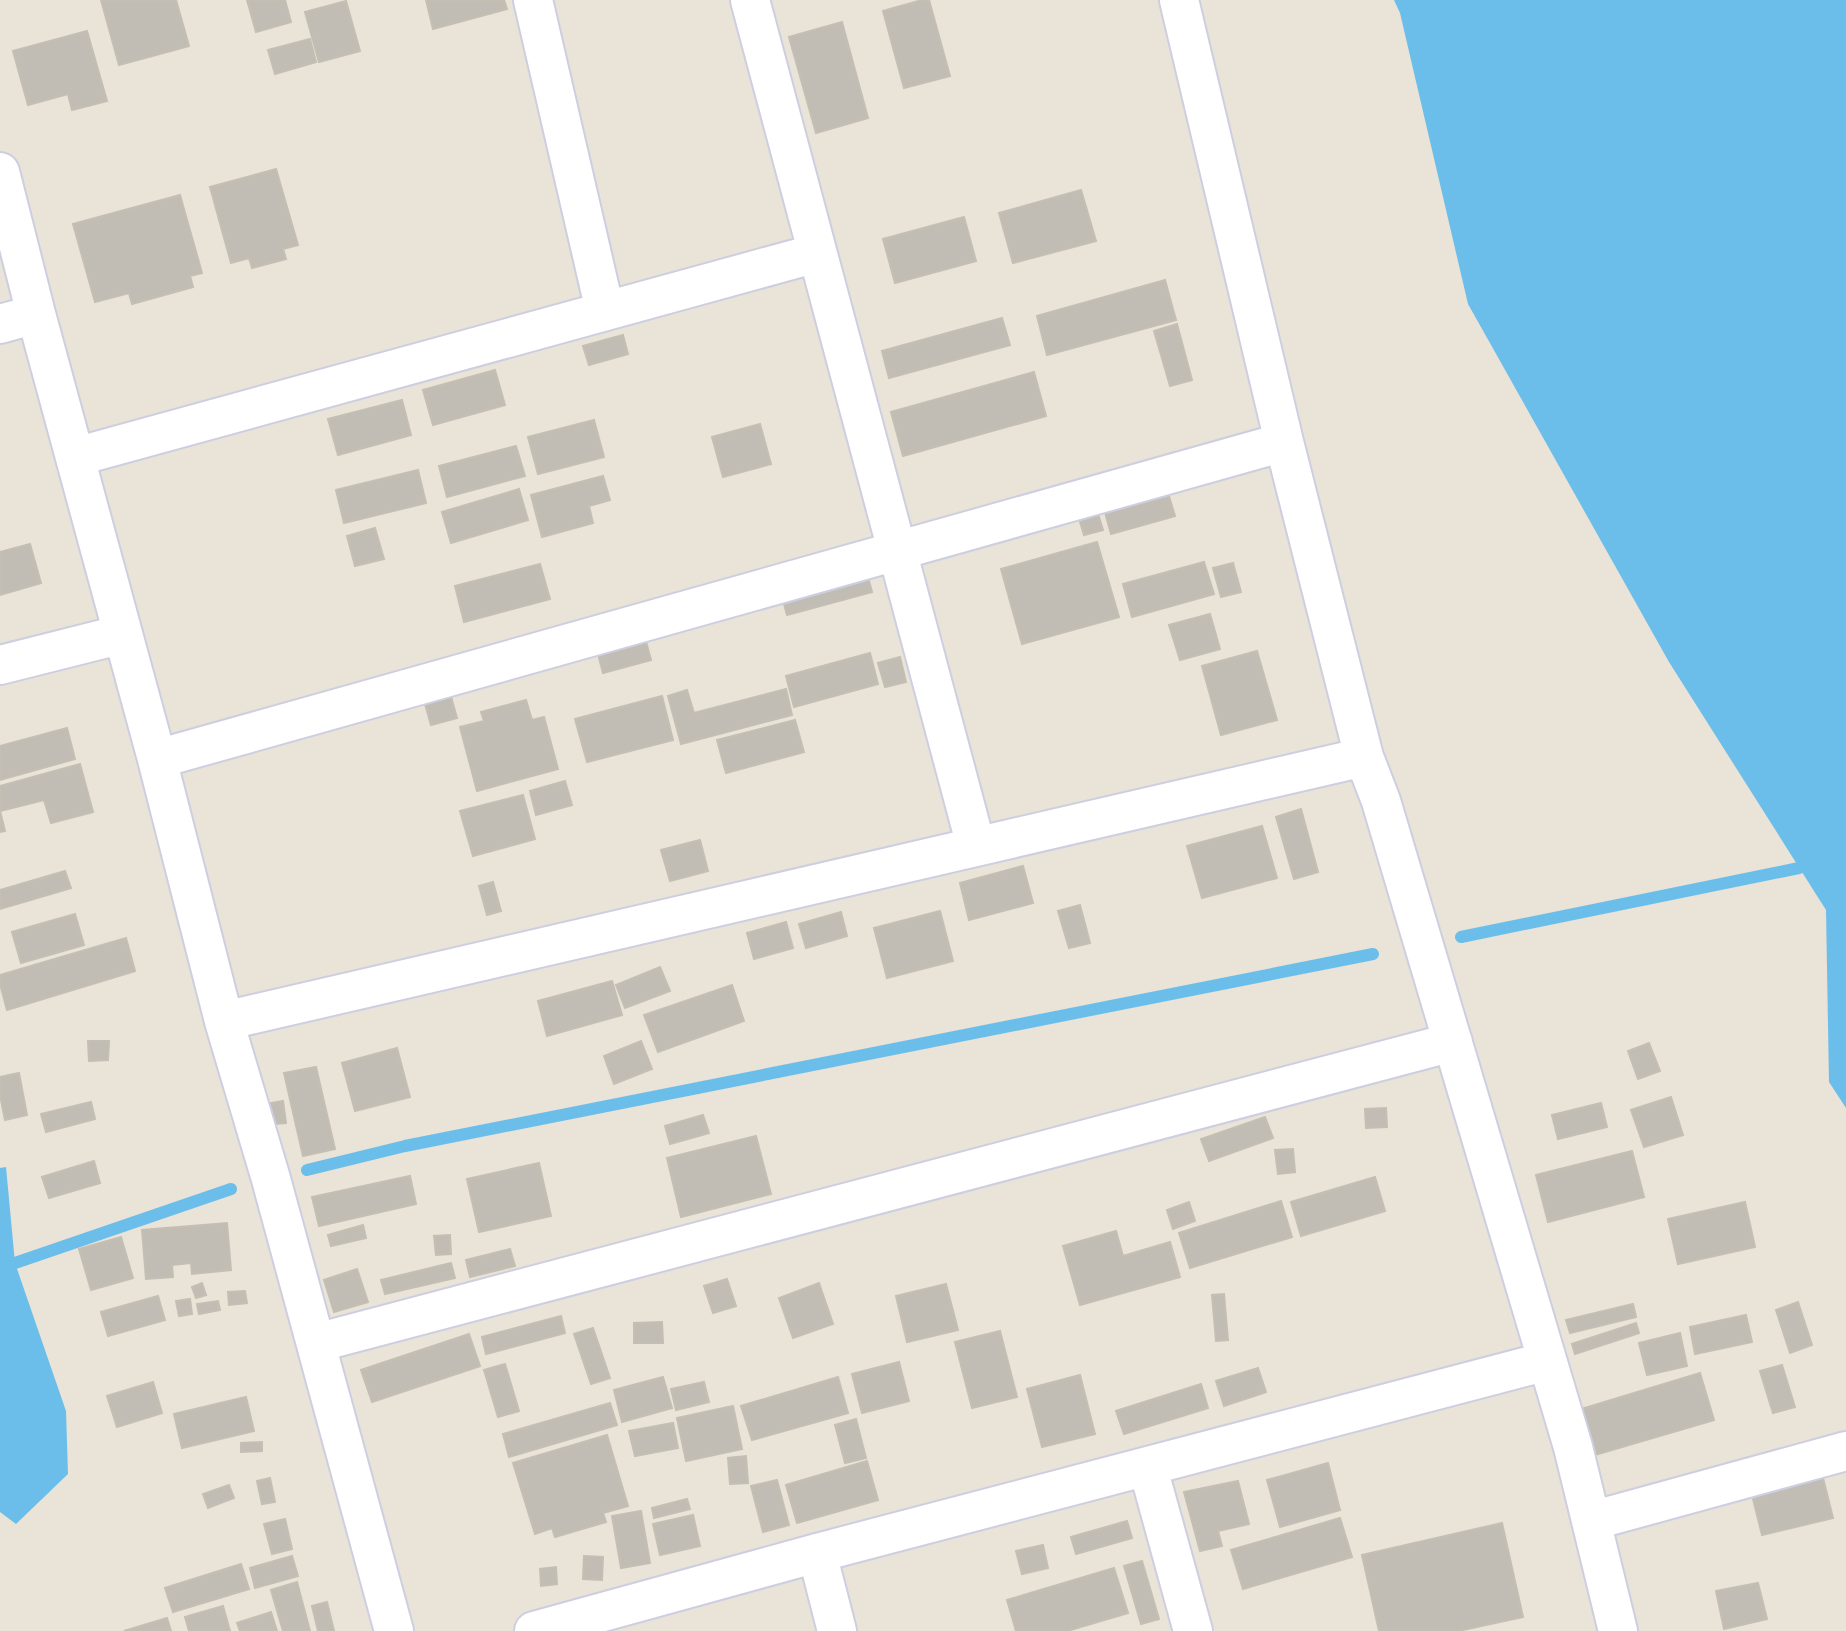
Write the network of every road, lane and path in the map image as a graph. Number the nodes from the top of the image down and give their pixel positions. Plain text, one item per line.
1 (533, 0) edge
2 (750, 0) edge
3 (1179, 0) edge
4 (0, 172) edge
5 (817, 253) junction
6 (605, 311) junction
7 (36, 314) junction
8 (0, 324) edge
9 (1283, 442) junction
10 (75, 457) junction
11 (899, 550) junction
12 (123, 634) junction
13 (0, 665) edge
14 (1364, 757) junction
15 (157, 759) junction
16 (976, 846) junction
17 (224, 1021) junction
18 (1453, 1042) junction
19 (316, 1343) junction
20 (1548, 1361) junction
21 (1846, 1451) edge
22 (1148, 1468) junction
23 (1591, 1521) junction
24 (817, 1553) junction
25 (394, 1631) edge
26 (534, 1631) edge
27 (837, 1631) edge
28 (1193, 1631) edge
29 (1618, 1631) edge

1 - 6 street
2 - 5 street
3 - 9 street
4 - 7 street
5 - 6 street
5 - 11 street
6 - 10 street
7 - 8 street
7 - 10 street
9 - 11 street
9 - 14 street
10 - 12 street
11 - 15 street
11 - 16 street
12 - 13 street
12 - 15 street
14 - 16 street
14 - 18 street
15 - 17 street
16 - 17 street
17 - 19 street
18 - 19 street
18 - 20 street
19 - 25 street
20 - 22 street
20 - 23 street
21 - 23 street
22 - 24 street
22 - 28 street
23 - 29 street
24 - 26 street
24 - 27 street

